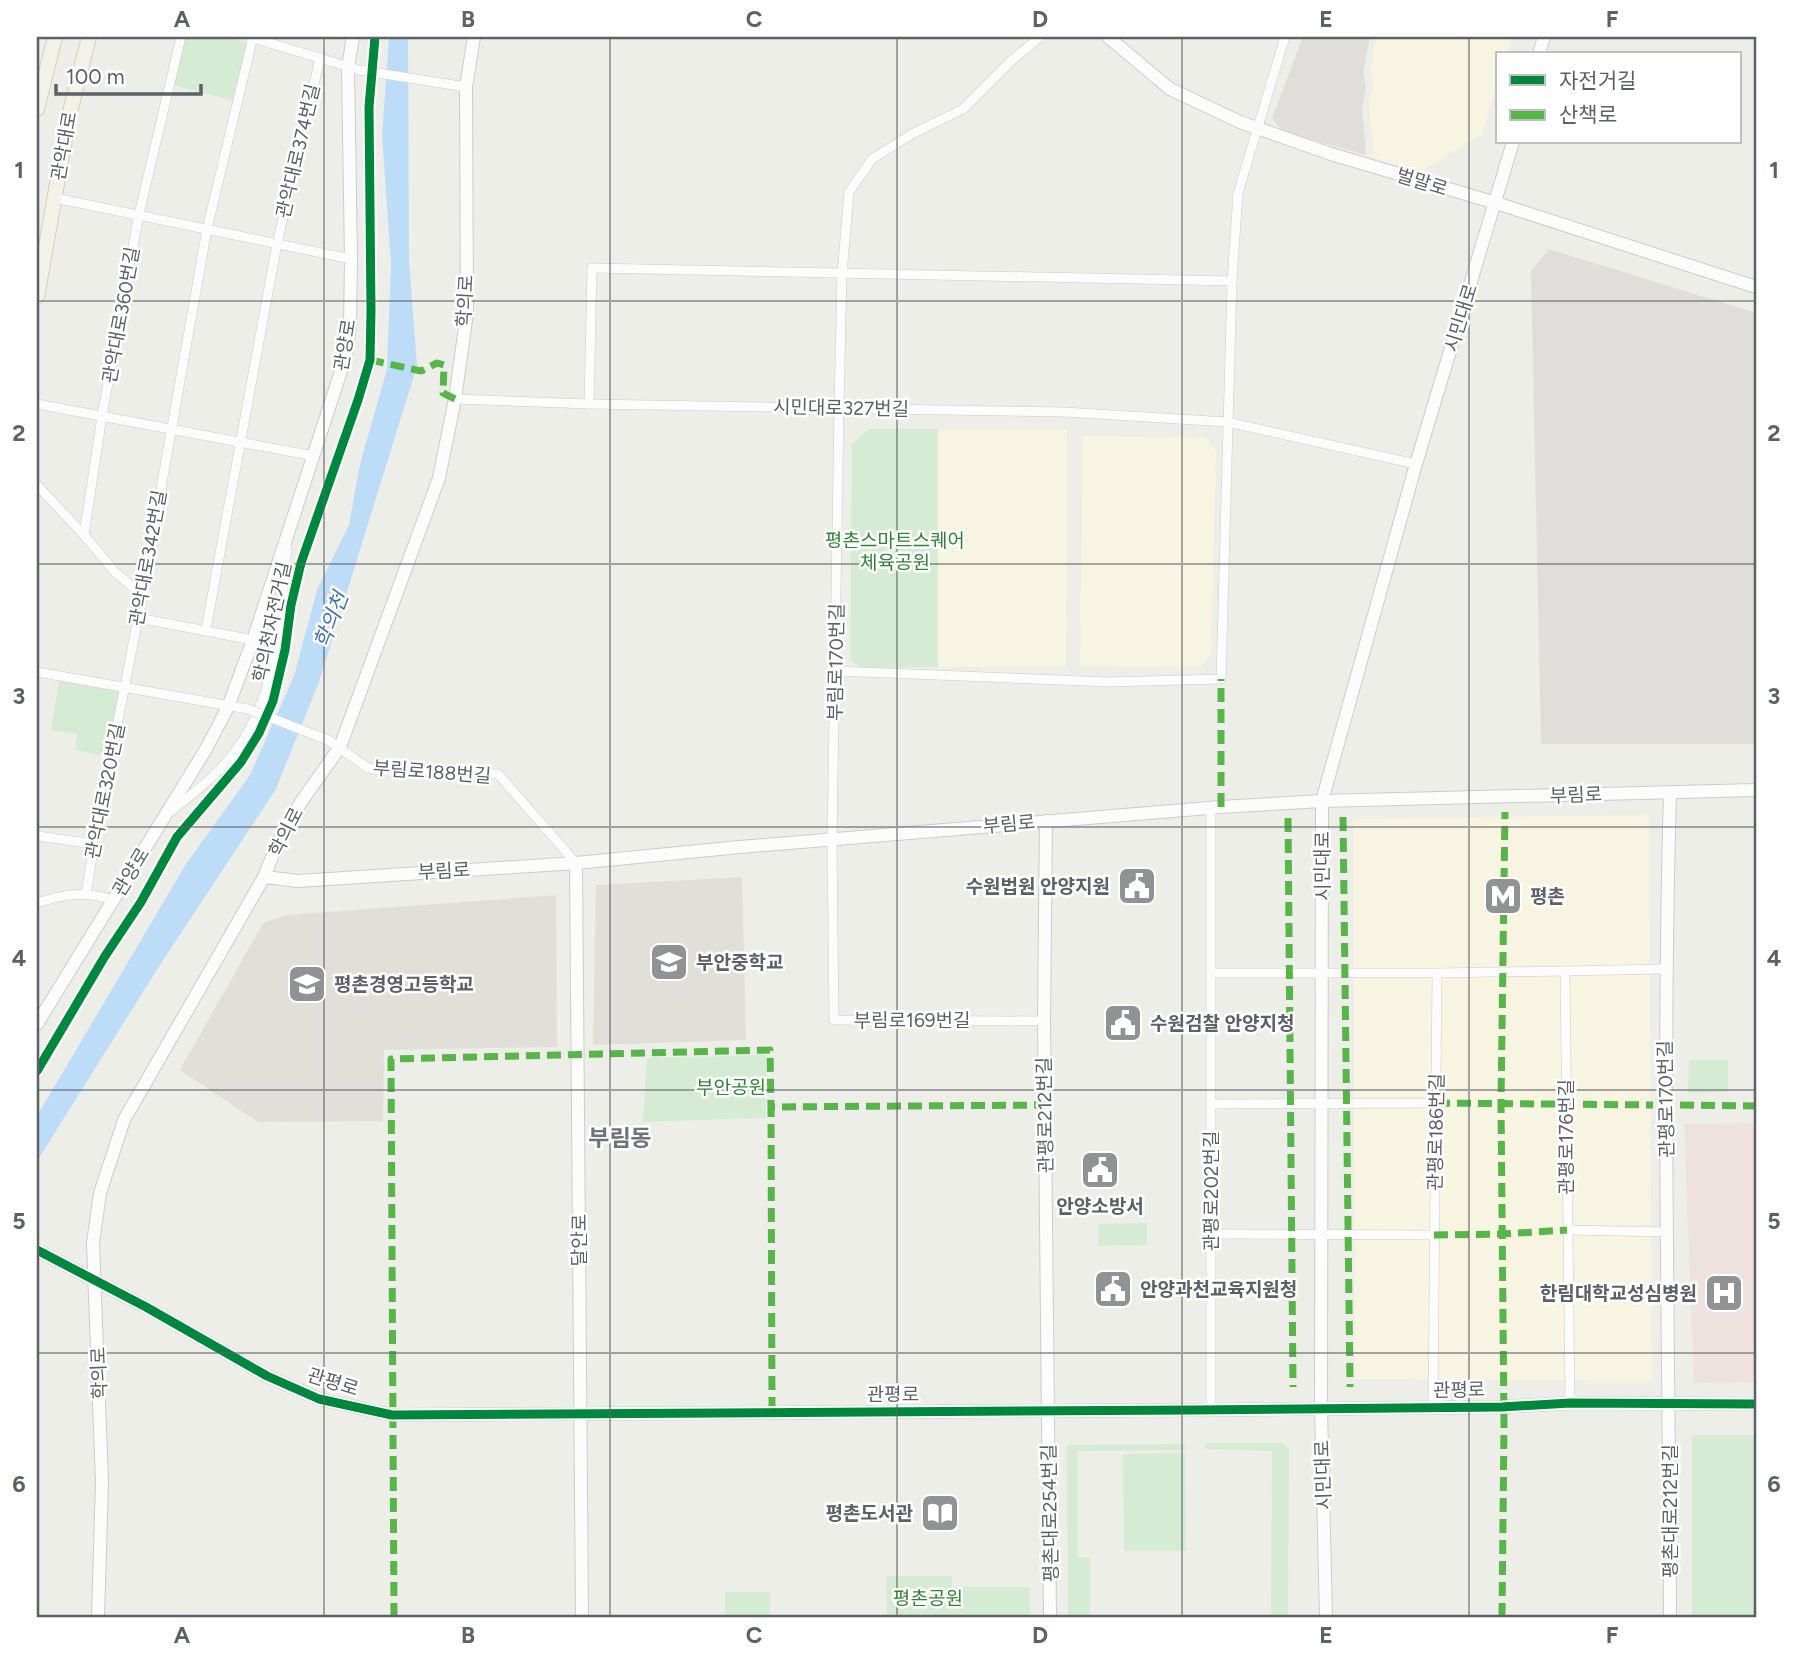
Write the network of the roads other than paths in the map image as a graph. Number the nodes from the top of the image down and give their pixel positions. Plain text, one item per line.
1 (55, 37) edge
2 (89, 37) edge
3 (181, 37) edge
4 (251, 37) edge
5 (353, 37) edge
6 (474, 37) edge
7 (1040, 37) edge
8 (1108, 37) edge
9 (1285, 37) edge
10 (320, 58) junction
11 (354, 68) junction
12 (466, 87) junction
13 (37, 108) edge
14 (1257, 128) junction
15 (1512, 144) edge
16 (55, 198) junction
17 (1496, 203) junction
18 (139, 214) junction
19 (206, 229) junction
20 (277, 244) junction
21 (351, 259) junction
22 (842, 274) junction
23 (1232, 281) junction
24 (1756, 287) edge
25 (37, 297) edge
26 (455, 399) junction
27 (37, 404) edge
28 (589, 404) junction
29 (839, 407) junction
30 (102, 415) junction
31 (1227, 422) junction
32 (170, 429) junction
33 (240, 441) junction
34 (314, 456) junction
35 (1416, 464) junction
36 (37, 485) edge
37 (84, 534) junction
38 (288, 537) junction
39 (142, 595) junction
40 (138, 618) junction
41 (206, 629) junction
42 (253, 640) junction
43 (836, 671) junction
44 (37, 672) edge
45 (124, 688) junction
46 (228, 707) junction
47 (340, 747) junction
48 (1756, 790) edge
49 (1670, 793) junction
50 (1322, 802) junction
51 (1211, 808) junction
52 (166, 814) junction
53 (1046, 821) junction
54 (37, 836) edge
55 (832, 841) junction
56 (94, 844) junction
57 (576, 863) junction
58 (264, 877) junction
59 (86, 894) junction
60 (113, 900) junction
61 (37, 904) edge
62 (1665, 969) junction
63 (1321, 971) junction
64 (1565, 971) junction
65 (1211, 973) junction
66 (1437, 973) junction
67 (1044, 1021) junction
68 (37, 1024) edge
69 (1436, 1103) junction
70 (1211, 1104) junction
71 (1321, 1105) junction
72 (1567, 1230) junction
73 (1668, 1231) junction
74 (1211, 1234) junction
75 (1322, 1234) junction
76 (1434, 1235) junction
77 (37, 1250) edge
78 (96, 1282) junction
79 (1570, 1404) junction
80 (1756, 1404) edge
81 (1670, 1405) junction
82 (1321, 1408) junction
83 (1433, 1408) junction
84 (1048, 1409) junction
85 (1211, 1410) junction
86 (580, 1414) junction
87 (98, 1617) edge
88 (582, 1617) edge
89 (1050, 1617) edge
90 (1325, 1617) edge
91 (1670, 1617) edge

1 - 13 main road, 관악대로
2 - 16 main road, 관악대로
3 - 18 street
4 - 10 street
4 - 19 street
5 - 11 street, 관양로
6 - 12 street, 학의로
7 - 22 street, 부림로170번길
8 - 14 street, 벌말로
9 - 14 street
10 - 11 street
10 - 20 street, 관악대로374번길
11 - 12 street
11 - 21 street, 관양로
12 - 26 street, 학의로
14 - 17 street, 벌말로
14 - 23 street
15 - 17 street, 시민대로
16 - 18 street, 관악대로374번길
16 - 25 main road, 관악대로
17 - 24 street, 벌말로
17 - 35 street, 시민대로
18 - 19 street, 관악대로374번길
18 - 30 street, 관악대로360번길
19 - 20 street, 관악대로374번길
19 - 32 street
20 - 21 street, 관악대로374번길
20 - 33 street
21 - 34 street, 관양로
22 - 23 street
22 - 28 street
22 - 29 street, 부림로170번길
23 - 31 street
26 - 28 street, 시민대로327번길
26 - 47 street, 학의로
27 - 30 street
28 - 29 street, 시민대로327번길
29 - 31 street, 시민대로327번길
29 - 43 street, 부림로170번길
30 - 32 street
30 - 37 street, 관악대로360번길
31 - 35 street, 시민대로327번길
31 - 43 street
32 - 33 street
32 - 39 street, 관악대로342번길
33 - 34 street
33 - 41 street
34 - 38 street, 관양로
35 - 50 street, 시민대로
36 - 37 street
37 - 39 street
38 - 42 street, 관양로
38 - 52 street
39 - 40 street, 관악대로342번길
40 - 41 street
40 - 45 street, 관악대로342번길
41 - 42 street
42 - 46 street, 관양로
43 - 55 street, 부림로170번길
44 - 45 street
45 - 46 street
45 - 56 street, 관악대로320번길
46 - 47 street, 부림로188번길, bridge
46 - 52 street, 관양로
47 - 57 street, 부림로188번길
47 - 58 street, 학의로
48 - 49 street, 부림로
49 - 50 street, 부림로
49 - 62 street, 관평로170번길
50 - 51 street, 부림로
50 - 63 street, 시민대로
51 - 53 street, 부림로
51 - 65 street, 관평로202번길
52 - 60 street, 관양로
53 - 55 street, 부림로
53 - 67 street, 관평로212번길
54 - 56 street
55 - 57 street, 부림로
55 - 67 street, 부림로169번길
56 - 59 street, 관악대로320번길
57 - 58 street, 부림로
57 - 86 street, 달안로
58 - 78 street, 학의로
59 - 60 street
59 - 61 street
60 - 68 street, 관양로
62 - 64 street
62 - 73 street, 관평로170번길
63 - 65 street
63 - 66 street
63 - 71 street, 시민대로
64 - 66 street
64 - 72 street, 관평로176번길
65 - 70 street, 관평로202번길
66 - 69 street, 관평로186번길
67 - 84 street, 관평로212번길
69 - 71 street
69 - 76 street, 관평로186번길
70 - 71 street
70 - 74 street, 관평로202번길
71 - 75 street, 시민대로
72 - 73 street
72 - 79 street, 관평로176번길
73 - 81 street, 관평로170번길
74 - 75 street
74 - 85 street, 관평로202번길
75 - 76 street
75 - 82 street, 시민대로
76 - 83 street, 관평로186번길
77 - 78 street, 관평로
78 - 86 street, 관평로
78 - 87 street, 학의로
79 - 81 street, 관평로
79 - 83 street, 관평로
80 - 81 street, 관평로
81 - 91 street, 평촌대로212번길
82 - 83 street, 관평로
82 - 85 street, 관평로
82 - 90 street, 시민대로
84 - 85 street, 관평로
84 - 86 street, 관평로
84 - 89 street, 평촌대로254번길
86 - 88 street, 달안로

